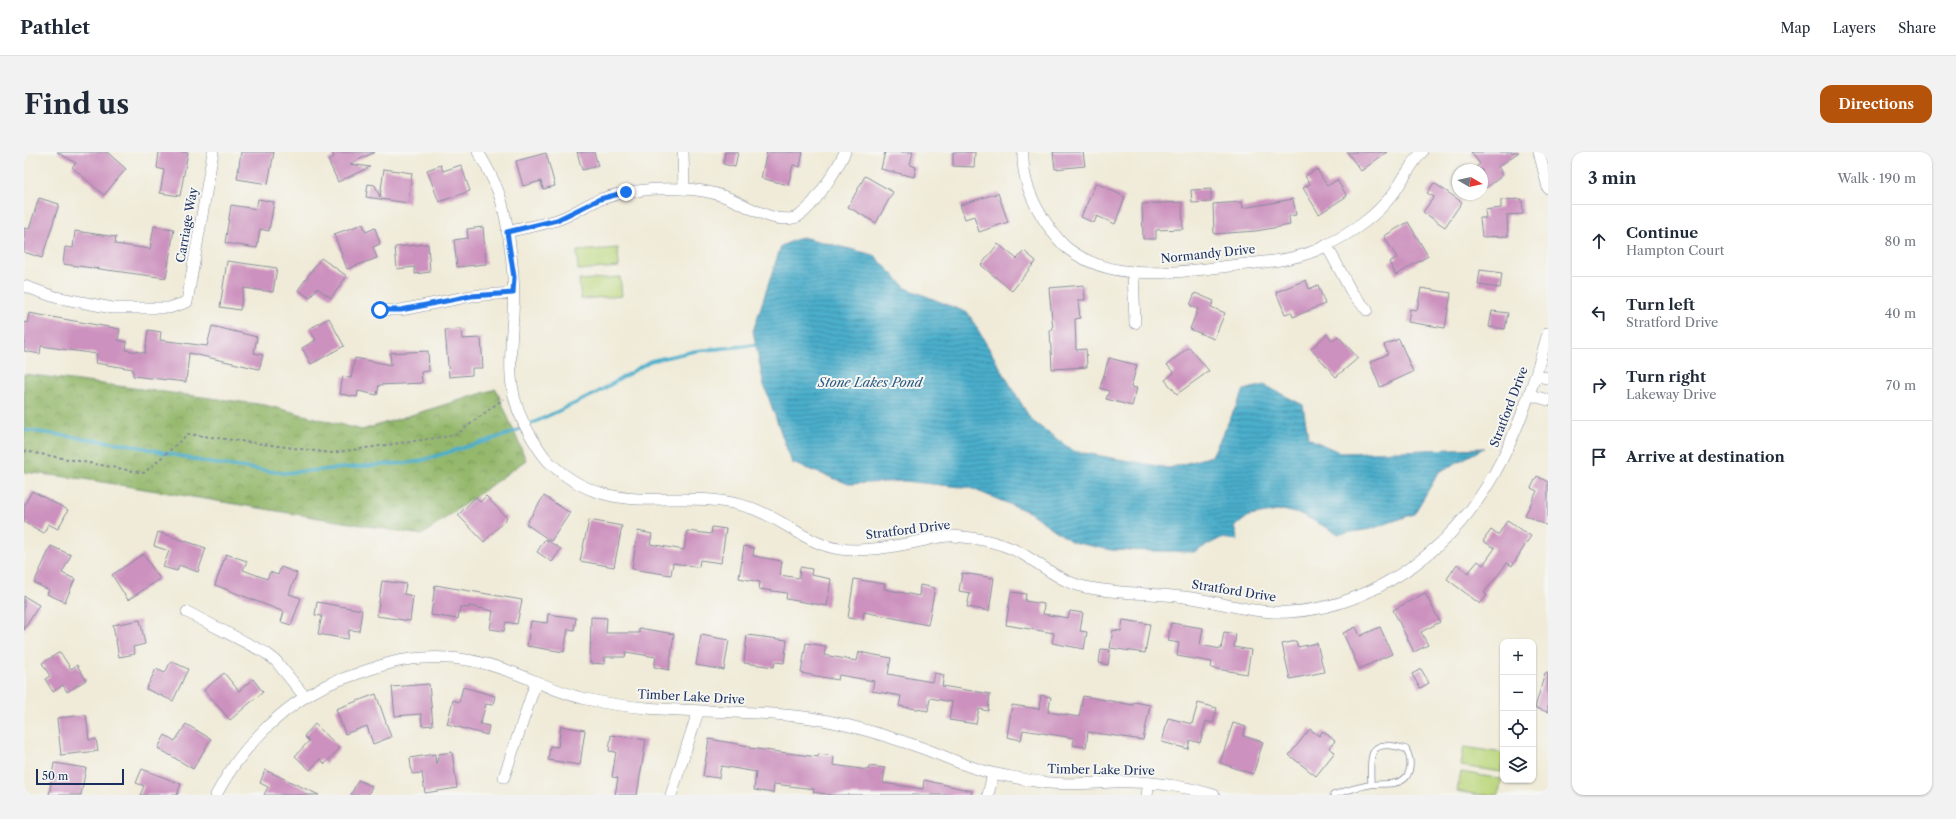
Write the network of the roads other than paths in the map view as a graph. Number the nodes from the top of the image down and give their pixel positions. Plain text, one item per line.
1 (213, 152) edge
2 (478, 152) edge
3 (683, 152) edge
4 (845, 152) edge
5 (1023, 152) edge
6 (1422, 152) edge
7 (1539, 152) edge
8 (1548, 188) edge
9 (684, 189) junction
10 (507, 232) junction
11 (1327, 246) junction
12 (1133, 272) junction
13 (24, 286) edge
14 (513, 293) junction
15 (380, 310) dead end
16 (1367, 310) dead end
17 (1135, 323) dead end
18 (1548, 333) edge
19 (1536, 376) junction
20 (1548, 378) edge
21 (1530, 395) junction
22 (1548, 400) edge
23 (187, 612) dead end
24 (536, 682) junction
25 (305, 696) junction
26 (698, 712) junction
27 (993, 774) junction
28 (504, 777) dead end
29 (1149, 783) junction
30 (1370, 784) junction
31 (216, 795) edge
32 (671, 795) edge
33 (988, 795) edge
34 (1147, 795) edge
35 (1214, 795) edge
36 (1333, 795) edge

1 - 13 street, Carriage Way
2 - 10 street, Stratford Drive
3 - 9 street
4 - 9 street
5 - 12 street, Normandy Drive
6 - 11 street, Normandy Drive
7 - 8 street
9 - 10 street
10 - 14 street, Stratford Drive
11 - 12 street, Normandy Drive
11 - 16 street
12 - 17 street
14 - 15 street
14 - 21 street, Stratford Drive
18 - 19 street, Stratford Drive
19 - 20 street
19 - 21 street, Stratford Drive
21 - 22 street
23 - 25 street
24 - 25 street, Timber Lake Drive
24 - 26 street, Timber Lake Drive
24 - 28 street
25 - 31 street, Timber Lake Drive
26 - 27 street, Timber Lake Drive
26 - 32 street
27 - 29 street, Timber Lake Drive
27 - 33 street
29 - 34 street
29 - 35 street, Timber Lake Drive
30 - 30 lane
30 - 36 lane

